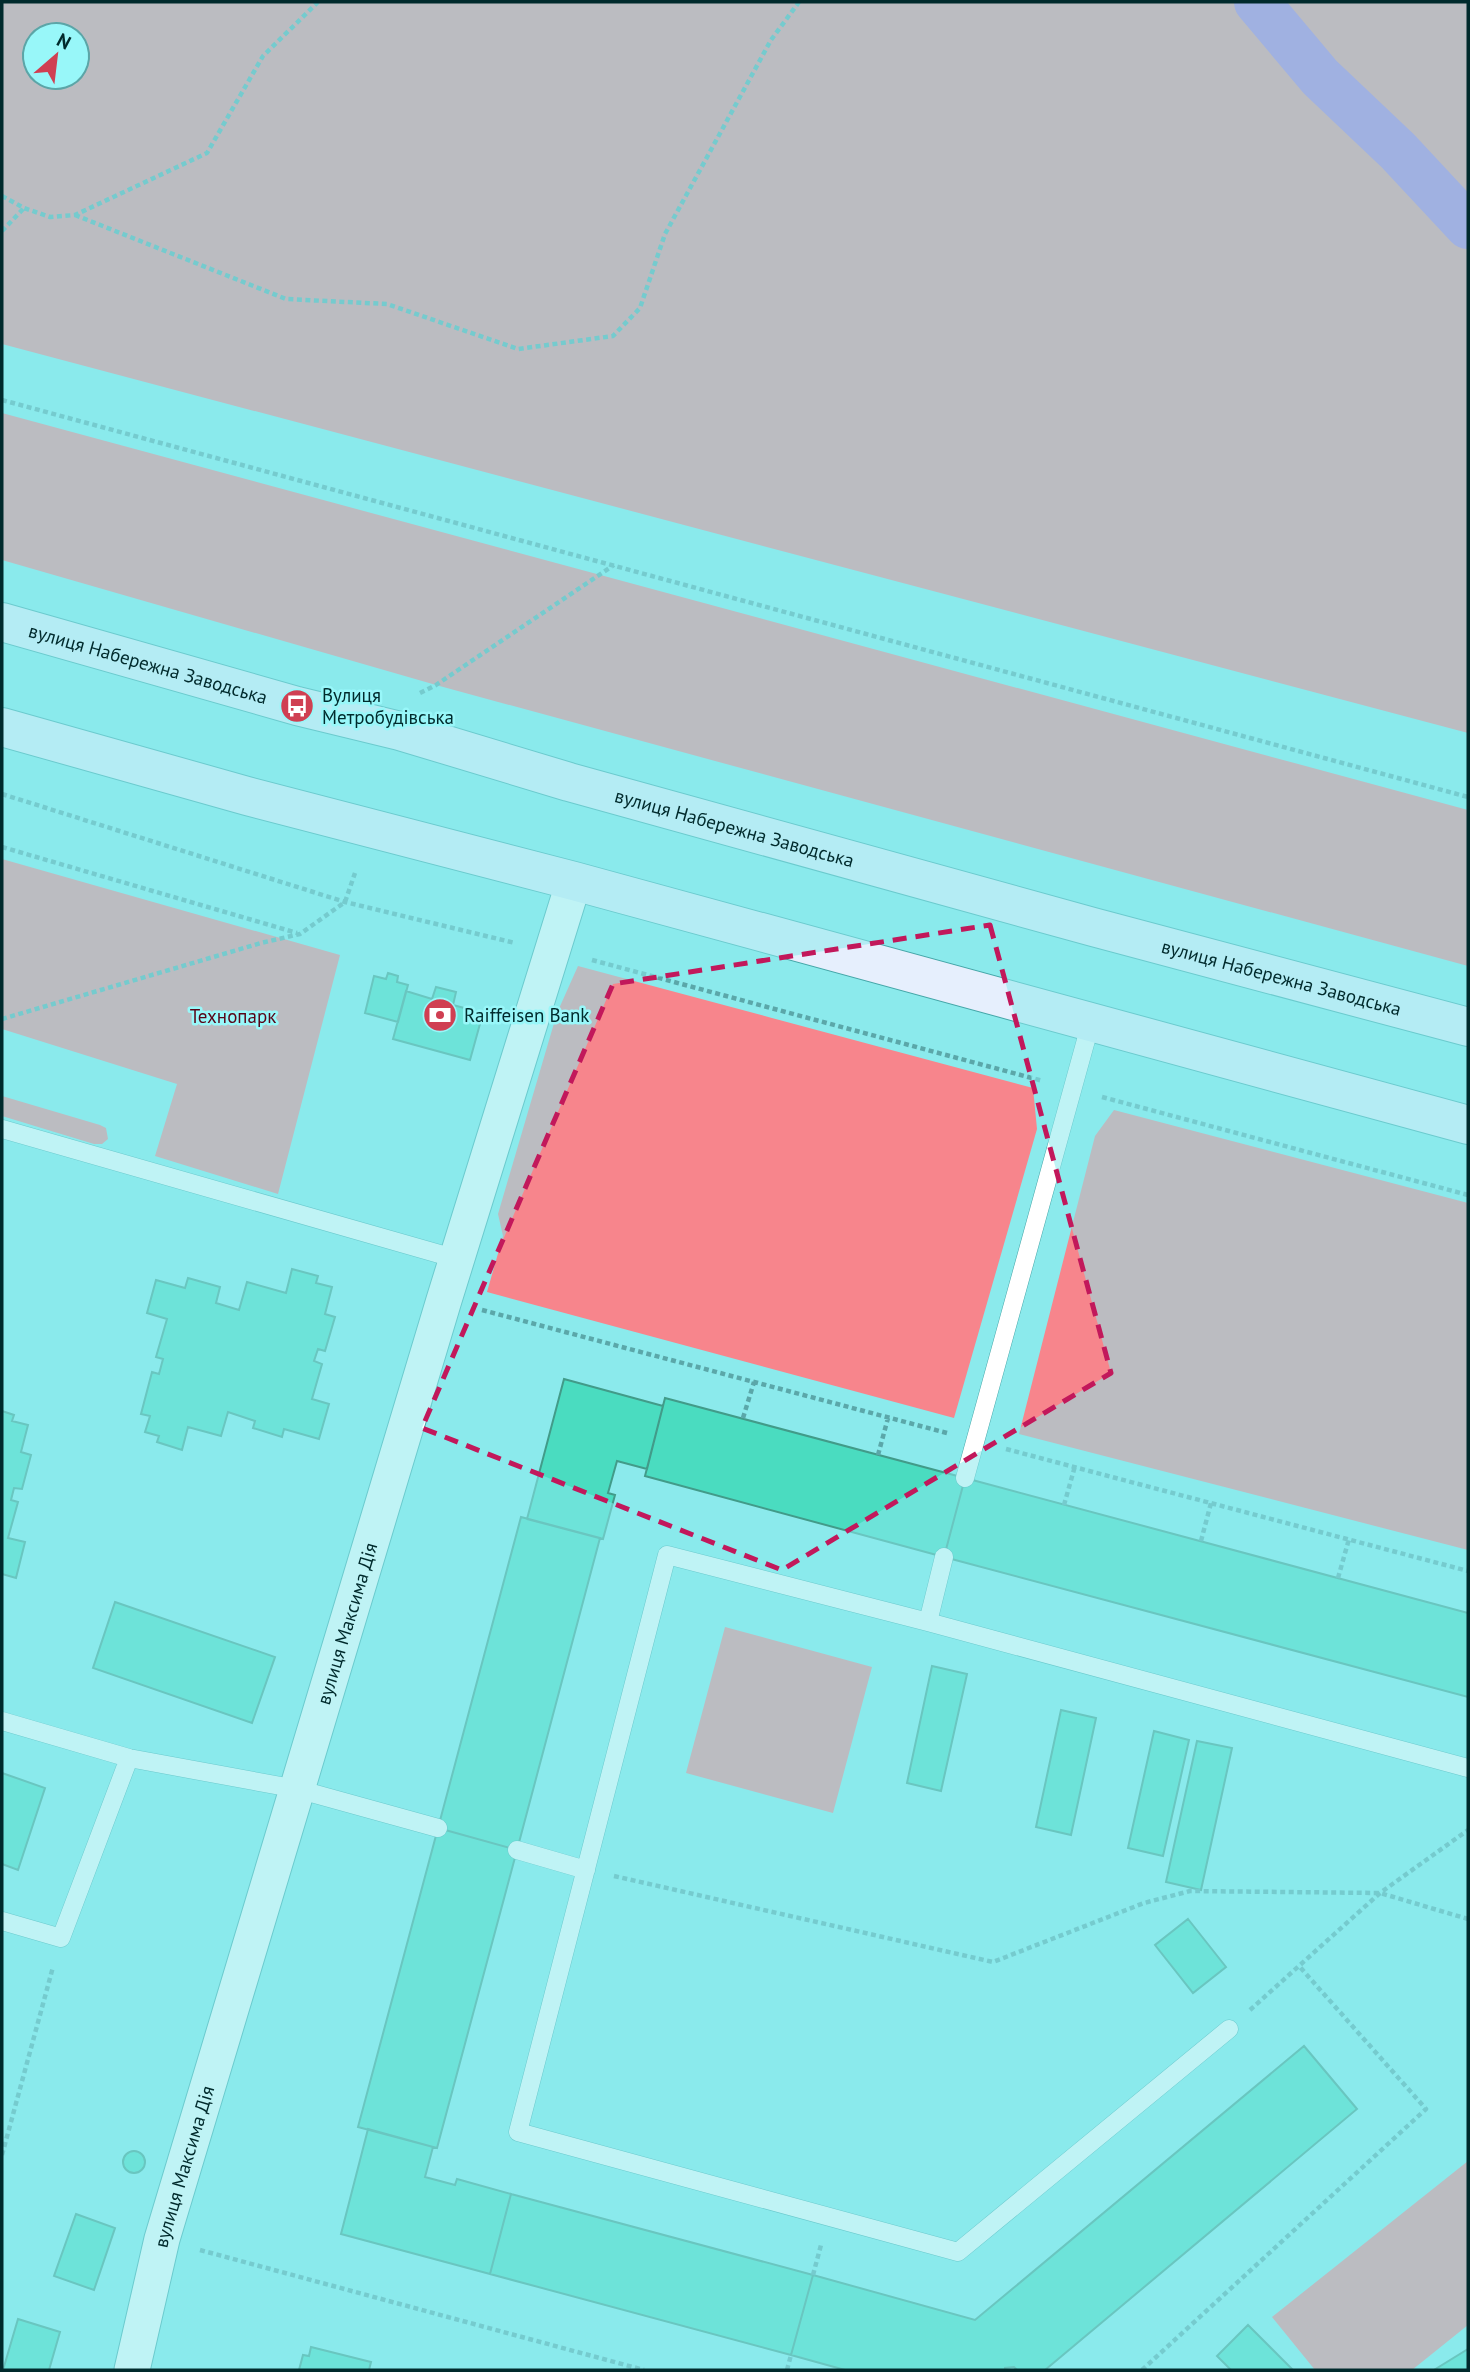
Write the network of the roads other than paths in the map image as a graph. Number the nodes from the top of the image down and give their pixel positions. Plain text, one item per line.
1 (2, 622) edge
2 (2, 727) edge
3 (574, 881) junction
4 (1091, 1022) junction
5 (1468, 1027) edge
6 (1468, 1125) edge
7 (2, 1129) edge
8 (457, 1259) junction
9 (965, 1478) dead end
10 (944, 1557) dead end
11 (928, 1622) junction
12 (2, 1721) edge
13 (129, 1758) junction
14 (1468, 1768) edge
15 (297, 1789) junction
16 (438, 1828) dead end
17 (517, 1850) dead end
18 (586, 1870) junction
19 (2, 1921) edge
20 (1228, 2029) road end
21 (132, 2370) edge

1 - 5 main road, вулиця Набережна Заводська
2 - 3 main road
3 - 4 main road
3 - 8 street, вулиця Максима Дія
4 - 6 main road
4 - 9 lane
7 - 8 lane
8 - 15 street, вулиця Максима Дія
10 - 11 lane
11 - 14 lane
11 - 18 lane
12 - 13 lane
13 - 15 lane
13 - 19 lane
15 - 16 lane
15 - 21 street, вулиця Максима Дія
17 - 18 lane
18 - 20 lane

